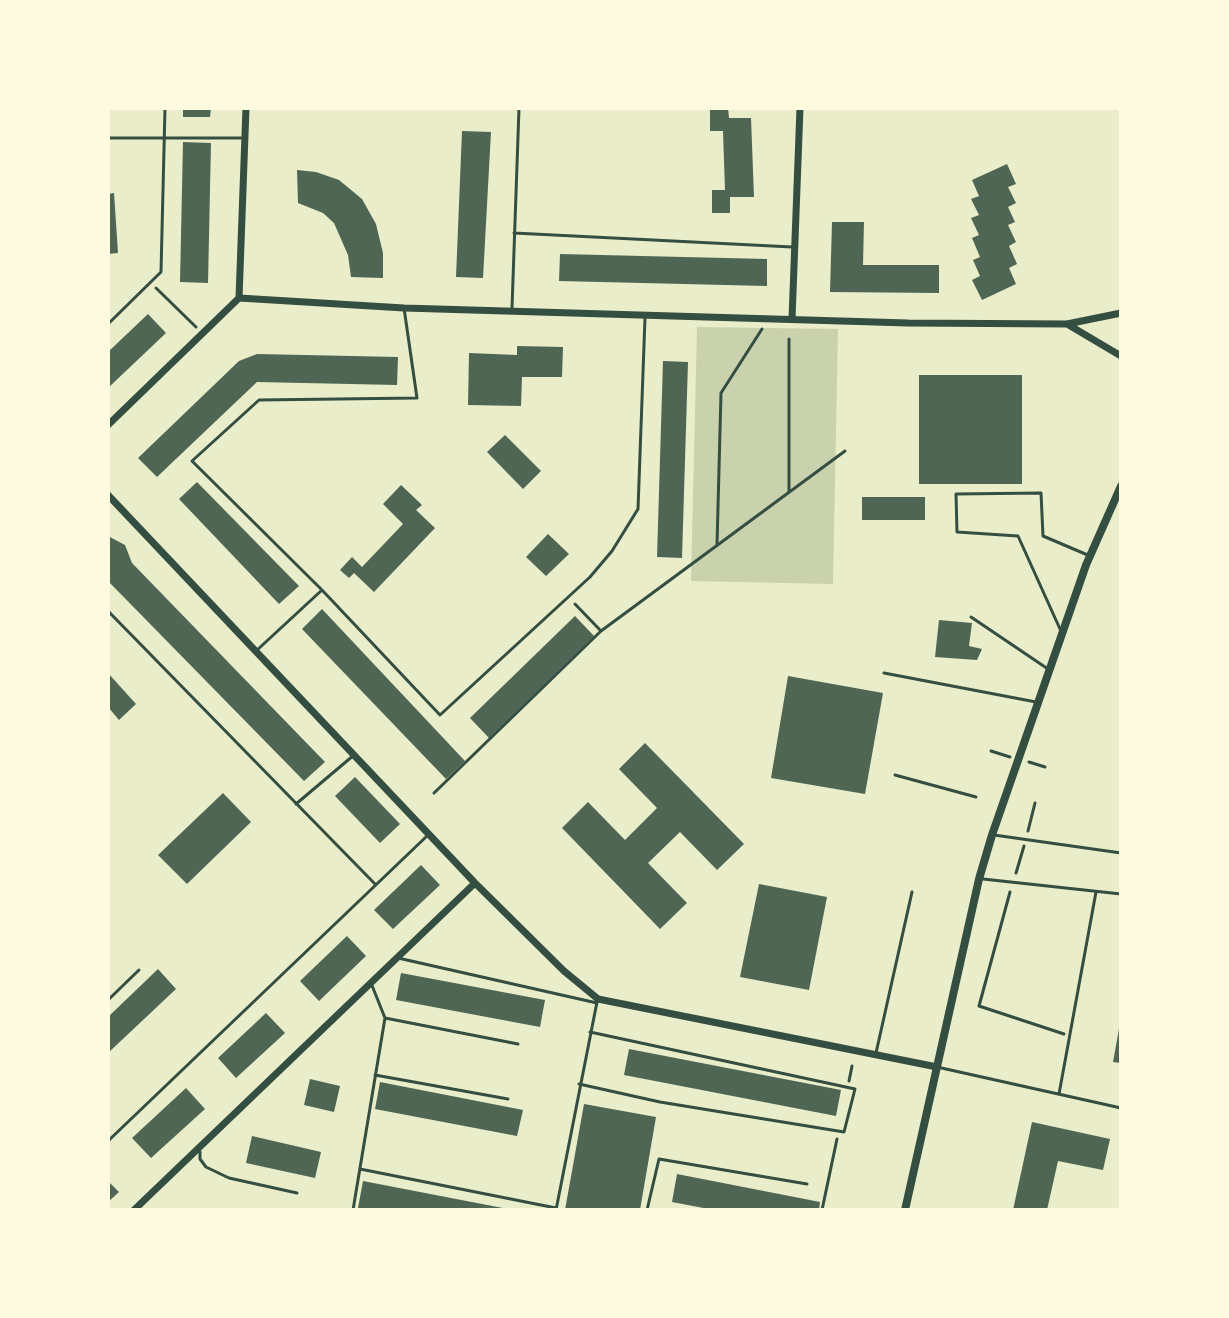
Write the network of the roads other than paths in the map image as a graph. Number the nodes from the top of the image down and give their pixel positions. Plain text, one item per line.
1 (165, 108) edge
2 (246, 108) edge
3 (519, 108) edge
4 (800, 108) edge
5 (164, 136) junction
6 (108, 138) edge
7 (245, 138) junction
8 (514, 233) junction
9 (796, 247) junction
10 (239, 298) junction
11 (404, 308) junction
12 (512, 312) junction
13 (1121, 313) edge
14 (645, 314) junction
15 (792, 319) junction
16 (108, 324) edge
17 (1067, 324) junction
18 (1121, 356) edge
19 (108, 425) edge
20 (1121, 486) edge
21 (108, 495) edge
22 (1090, 556) junction
23 (322, 590) junction
24 (108, 611) edge
25 (971, 617) dead end
26 (1061, 631) junction
27 (256, 651) junction
28 (1048, 669) junction
29 (884, 673) dead end
30 (1036, 702) junction
31 (355, 754) junction
32 (296, 804) junction
33 (430, 833) junction
34 (992, 835) junction
35 (1121, 853) edge
36 (979, 879) junction
37 (475, 883) junction
38 (375, 884) junction
39 (912, 892) dead end
40 (1096, 892) junction
41 (1121, 894) edge
42 (398, 958) junction
43 (139, 970) dead end
44 (371, 983) junction
45 (108, 1000) edge
46 (597, 1001) junction
47 (385, 1018) junction
48 (590, 1032) junction
49 (518, 1044) dead end
50 (875, 1055) junction
51 (937, 1067) junction
52 (375, 1075) junction
53 (579, 1084) junction
54 (1059, 1094) junction
55 (508, 1099) dead end
56 (1121, 1108) edge
57 (108, 1141) edge
58 (199, 1148) junction
59 (360, 1169) junction
60 (807, 1184) dead end
61 (297, 1193) dead end
62 (556, 1209) edge
63 (134, 1210) edge
64 (353, 1210) edge
65 (647, 1210) edge
66 (905, 1210) edge

1 - 5 lane
2 - 7 street
3 - 8 lane
4 - 9 street
5 - 6 lane
5 - 7 lane
5 - 16 lane
7 - 10 street
8 - 9 lane
8 - 12 lane
9 - 15 street
10 - 11 street
10 - 19 street
11 - 12 street
11 - 23 lane
12 - 14 street
13 - 17 street
14 - 15 street
14 - 23 lane
15 - 17 street
17 - 18 street
20 - 22 main road
21 - 27 street
22 - 26 main road
22 - 26 lane
23 - 27 lane
24 - 32 lane
25 - 28 lane
26 - 28 main road
27 - 31 street
28 - 30 main road
29 - 30 lane
30 - 34 main road
31 - 32 lane
31 - 33 street
32 - 38 lane
33 - 37 street
33 - 38 lane
34 - 35 lane
34 - 36 main road
36 - 40 lane
36 - 51 main road
37 - 42 street
37 - 46 street
38 - 57 lane
39 - 50 lane
40 - 41 lane
40 - 54 lane
42 - 44 street
42 - 46 lane
43 - 45 lane
44 - 47 lane
44 - 58 street
46 - 48 lane
46 - 50 street
47 - 49 lane
47 - 52 lane
48 - 53 lane
48 - 53 lane
50 - 51 street
51 - 54 lane
51 - 66 main road
52 - 55 lane
52 - 59 lane
53 - 62 lane
54 - 56 lane
58 - 61 lane
58 - 63 street
59 - 62 lane
59 - 64 lane
60 - 65 lane

